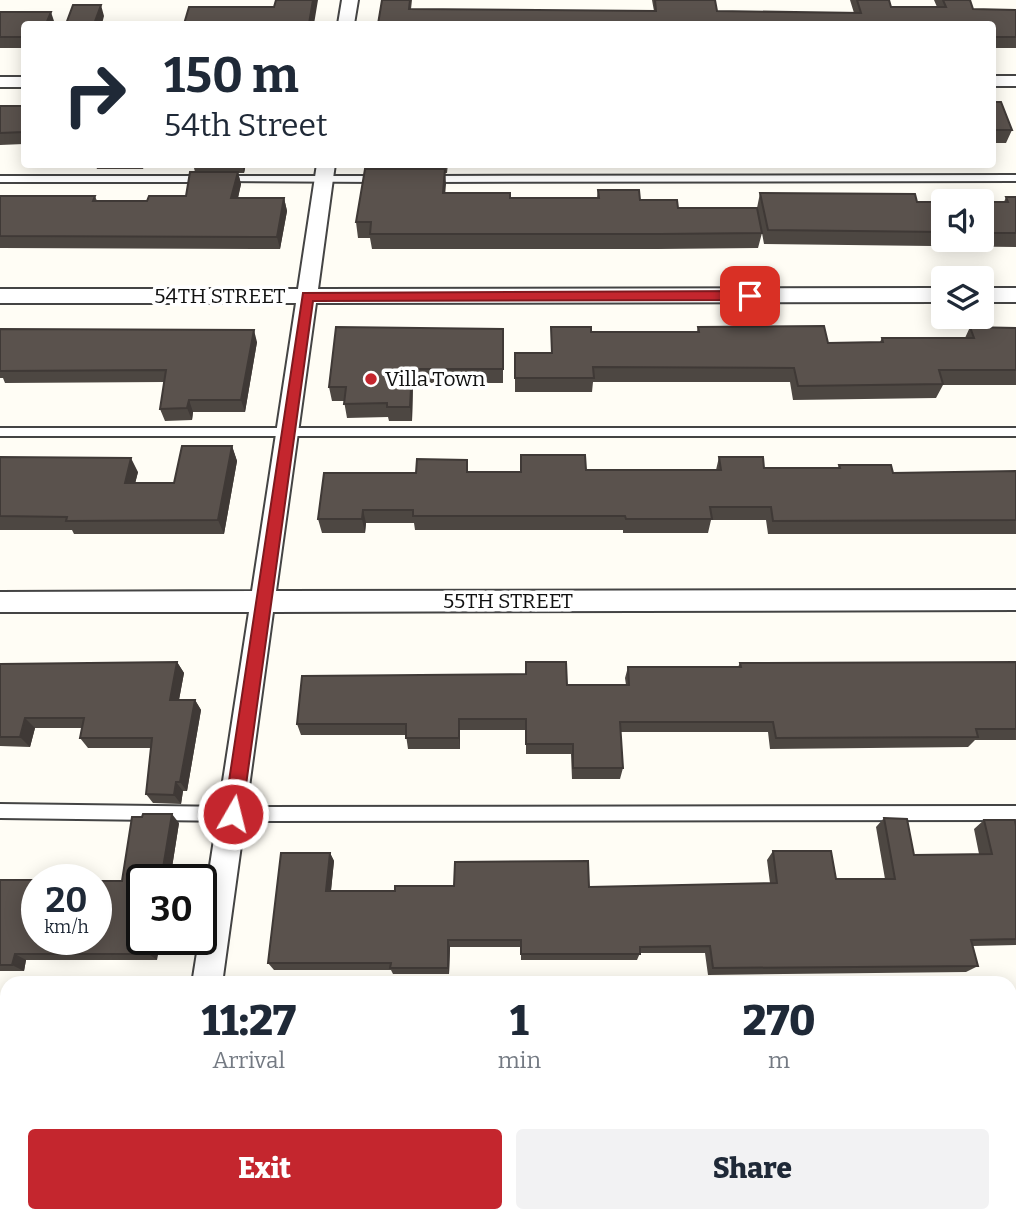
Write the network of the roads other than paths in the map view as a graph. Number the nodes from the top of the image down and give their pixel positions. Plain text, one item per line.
1 (350, 0) edge
2 (346, 21) edge
3 (996, 81) edge
4 (1016, 81) edge
5 (0, 82) edge
6 (21, 82) edge
7 (325, 172) edge
8 (1016, 178) edge
9 (0, 179) edge
10 (392, 179) edge
11 (420, 179) edge
12 (931, 295) edge
13 (994, 295) edge
14 (1016, 295) edge
15 (0, 296) edge
16 (307, 296) junction
17 (0, 432) edge
18 (288, 432) junction
19 (1016, 432) edge
20 (1016, 600) edge
21 (0, 602) edge
22 (264, 602) junction
23 (0, 811) edge
24 (1016, 813) edge
25 (233, 814) junction
26 (209, 976) edge

1 - 2 street
3 - 4 street
5 - 6 street
7 - 9 lane
7 - 10 lane
7 - 16 street
8 - 11 lane
12 - 16 street, 54TH STREET
13 - 14 street
15 - 16 street, 54TH STREET
16 - 18 street
17 - 18 lane
18 - 19 lane
18 - 22 street
20 - 22 street, 55TH STREET
21 - 22 street, 55TH STREET
22 - 25 street
23 - 25 lane
24 - 25 lane
25 - 26 street

